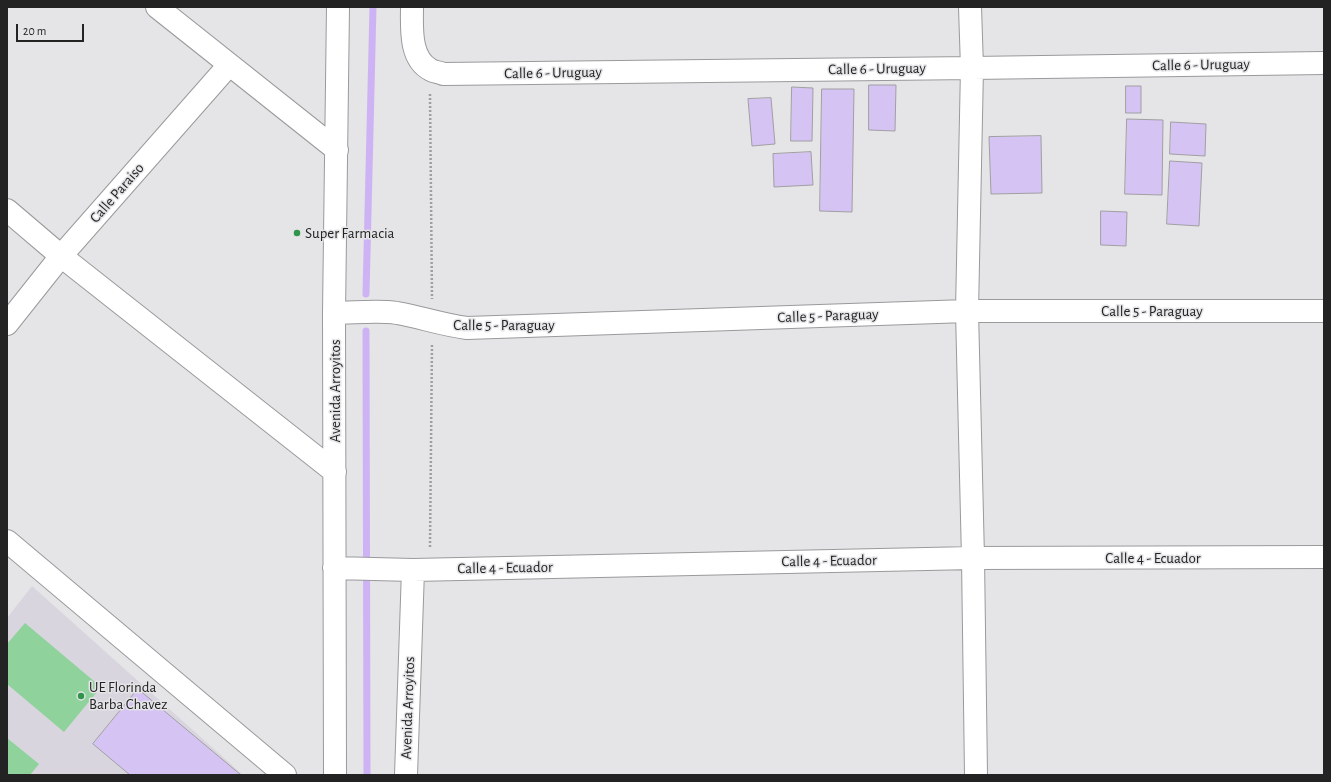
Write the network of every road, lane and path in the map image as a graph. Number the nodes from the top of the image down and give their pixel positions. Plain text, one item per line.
1 (157, 7) edge
2 (338, 7) edge
3 (412, 7) edge
4 (970, 7) edge
5 (1324, 63) edge
6 (229, 65) junction
7 (972, 68) junction
8 (337, 150) junction
9 (7, 210) edge
10 (61, 256) junction
11 (967, 311) junction
12 (1324, 311) edge
13 (334, 313) junction
14 (7, 324) edge
15 (335, 472) junction
16 (7, 541) edge
17 (1324, 557) edge
18 (973, 558) junction
19 (338, 568) junction
20 (404, 570) junction
21 (285, 775) edge
22 (335, 775) edge
23 (406, 775) edge
24 (976, 775) edge

1 - 6 street
2 - 8 street, Avenida Arroyitos
3 - 7 street, Calle 6 - Uruguay
4 - 7 street
5 - 7 street, Calle 6 - Uruguay
6 - 8 street
6 - 10 street, Calle Paraiso
7 - 11 street
8 - 13 street, Avenida Arroyitos
9 - 10 street
10 - 14 street, Calle Paraiso
10 - 15 street
11 - 12 street, Calle 5 - Paraguay
11 - 13 street, Calle 5 - Paraguay
11 - 18 street
13 - 15 street, Avenida Arroyitos
15 - 19 street, Avenida Arroyitos
16 - 21 street
17 - 18 street, Calle 4 - Ecuador
18 - 20 street, Calle 4 - Ecuador
18 - 24 street
19 - 20 street, Calle 4 - Ecuador
19 - 22 street, Avenida Arroyitos
20 - 23 street, Avenida Arroyitos

